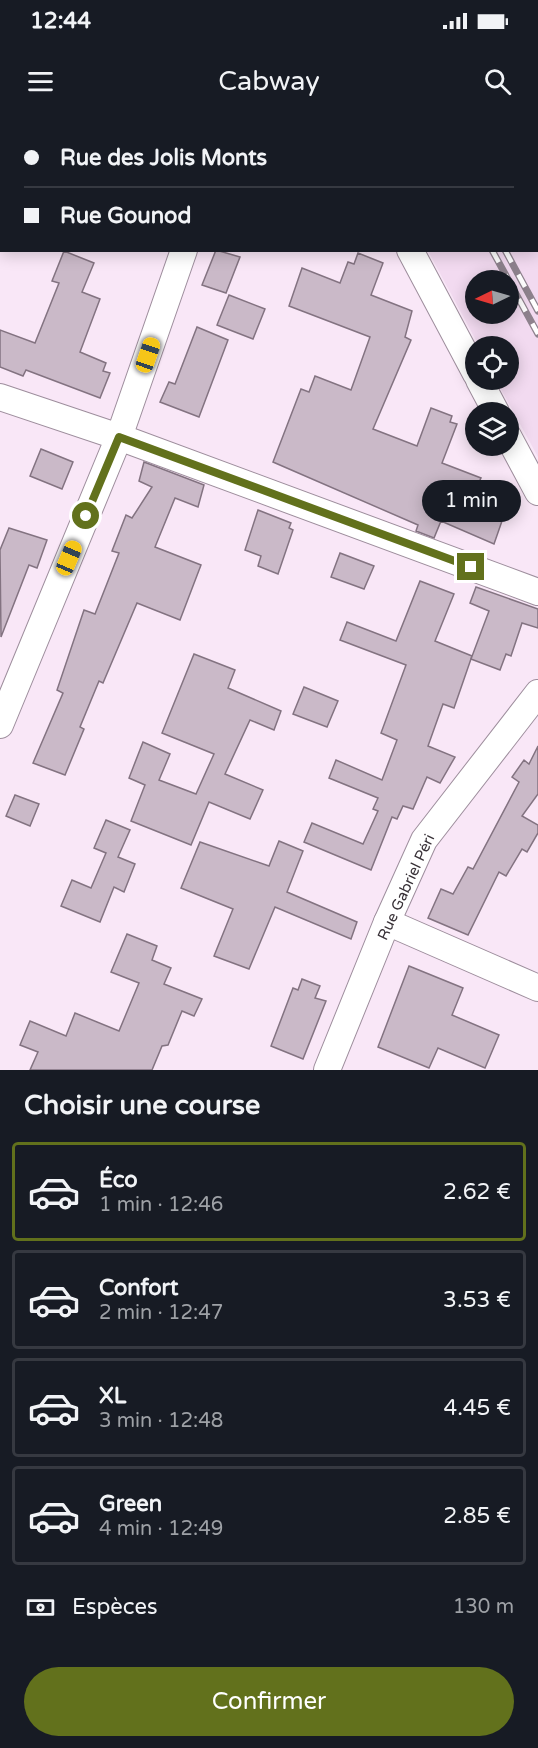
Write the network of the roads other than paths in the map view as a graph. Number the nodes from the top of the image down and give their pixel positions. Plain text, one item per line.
1 (183, 252) edge
2 (411, 252) edge
3 (465, 353) edge
4 (0, 397) edge
5 (119, 437) junction
6 (519, 456) edge
7 (538, 492) edge
8 (538, 592) edge
9 (538, 693) edge
10 (0, 725) edge
11 (387, 922) junction
12 (538, 988) edge
13 (327, 1070) edge

1 - 5 street
2 - 3 street
4 - 5 street
5 - 8 street
5 - 10 street
6 - 7 street
9 - 11 street, Rue Gabriel Péri
11 - 12 street
11 - 13 street, Rue Gabriel Péri

